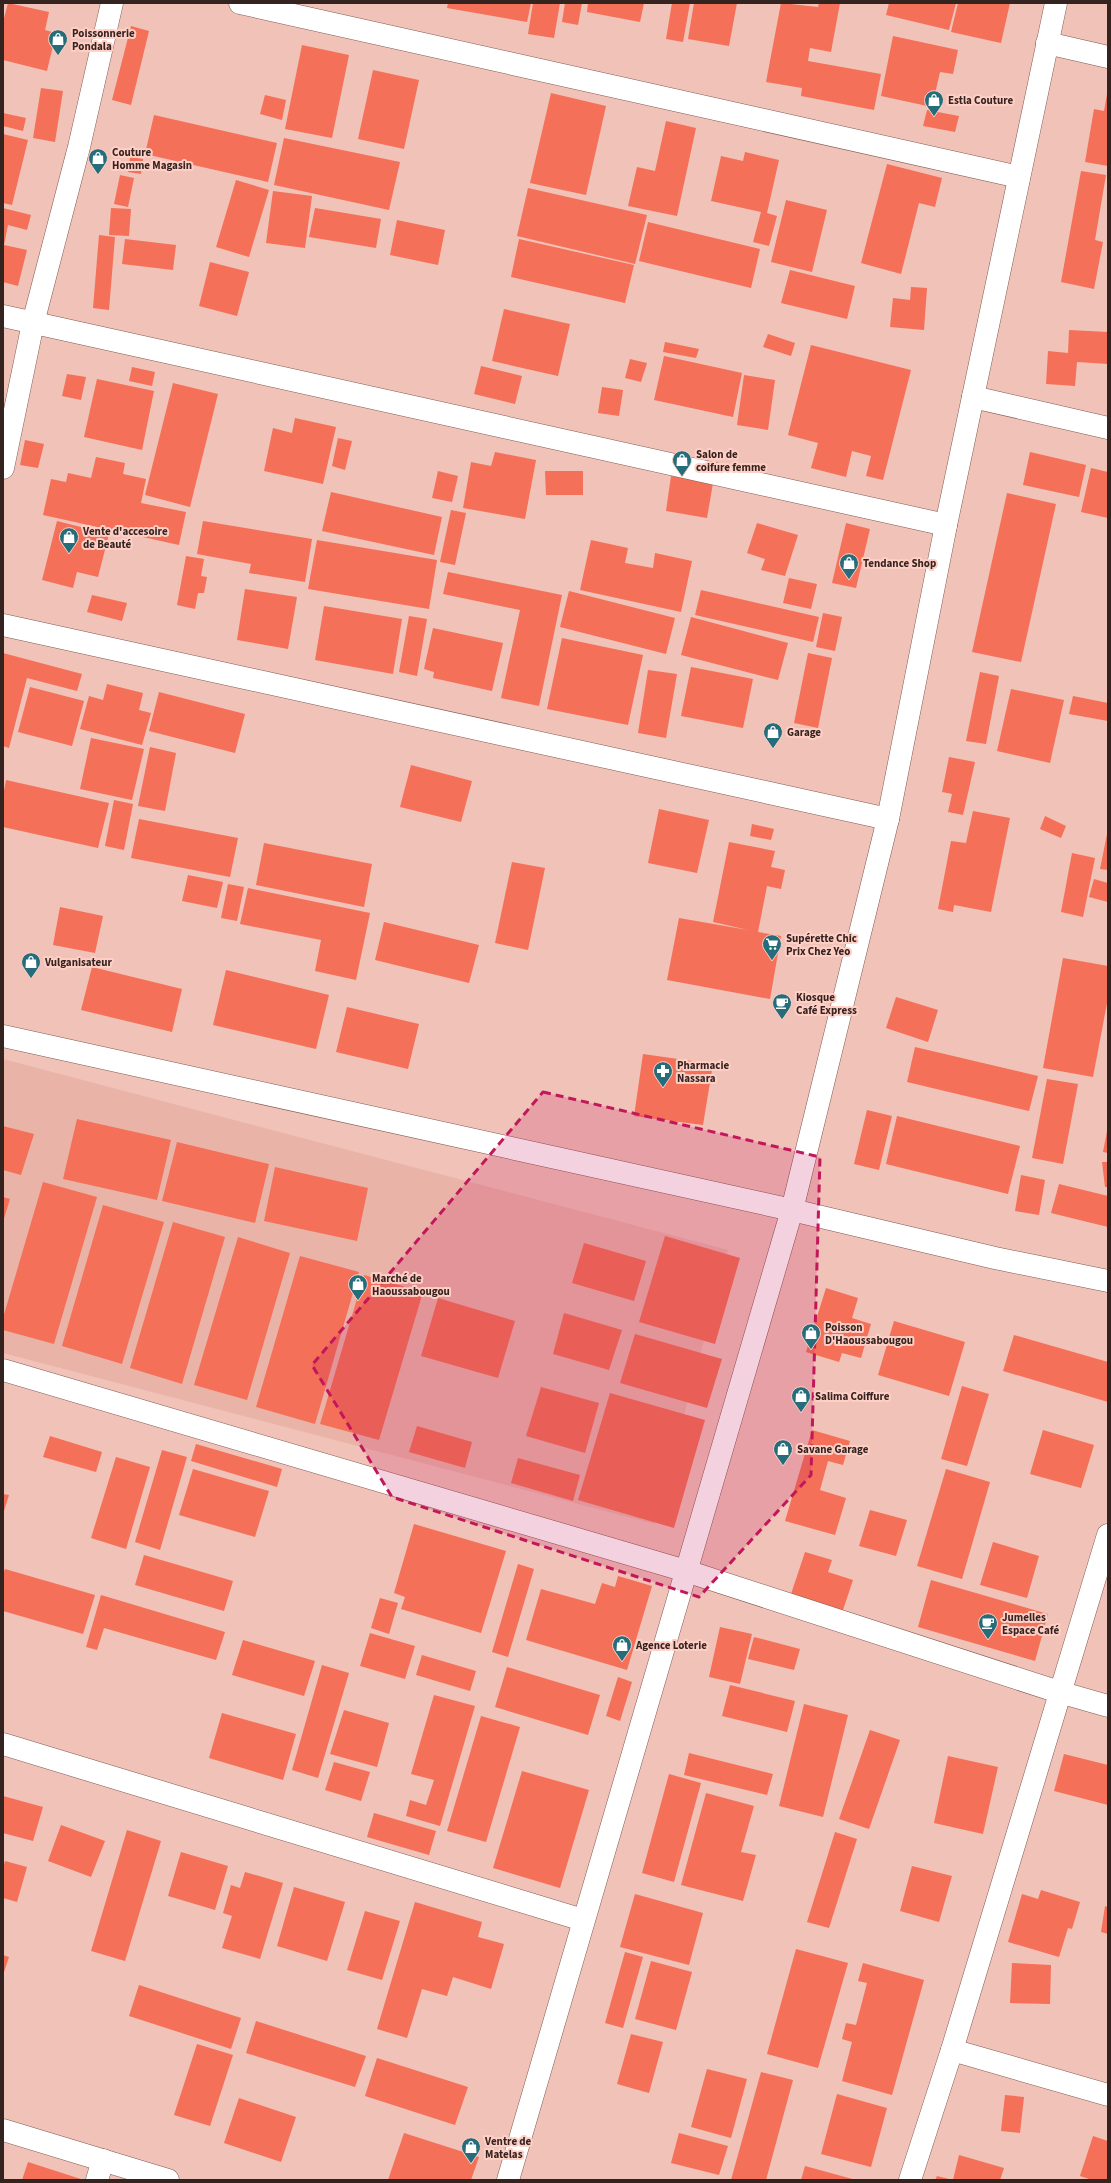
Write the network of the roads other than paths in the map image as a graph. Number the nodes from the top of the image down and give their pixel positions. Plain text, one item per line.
1 (112, 3) edge
2 (240, 3) edge
3 (1056, 3) edge
4 (1047, 43) junction
5 (1108, 57) edge
6 (1019, 177) junction
7 (3, 316) edge
8 (33, 323) junction
9 (973, 397) junction
10 (1108, 428) edge
11 (3, 468) edge
12 (946, 525) junction
13 (3, 625) edge
14 (888, 819) junction
15 (3, 1036) edge
16 (792, 1210) junction
17 (1108, 1281) edge
18 (3, 1370) edge
19 (1108, 1535) edge
20 (686, 1571) junction
21 (1059, 1692) junction
22 (1108, 1706) edge
23 (3, 1744) edge
24 (584, 1920) junction
25 (952, 2050) junction
26 (1108, 2095) edge
27 (3, 2130) edge
28 (100, 2170) edge
29 (168, 2180) edge
30 (508, 2180) edge
31 (910, 2180) edge

1 - 8 street
2 - 6 street
3 - 4 street
4 - 5 street
4 - 6 street
6 - 9 street
7 - 8 street
8 - 11 street
8 - 12 street
9 - 10 street
9 - 12 street
12 - 14 street
13 - 14 street
14 - 16 street
15 - 16 street
16 - 17 street
16 - 20 street
18 - 20 street
19 - 21 street
20 - 21 street
20 - 24 street
21 - 22 street
21 - 25 street
23 - 24 street
24 - 30 street
25 - 26 street
25 - 31 street
27 - 28 street
28 - 29 street

